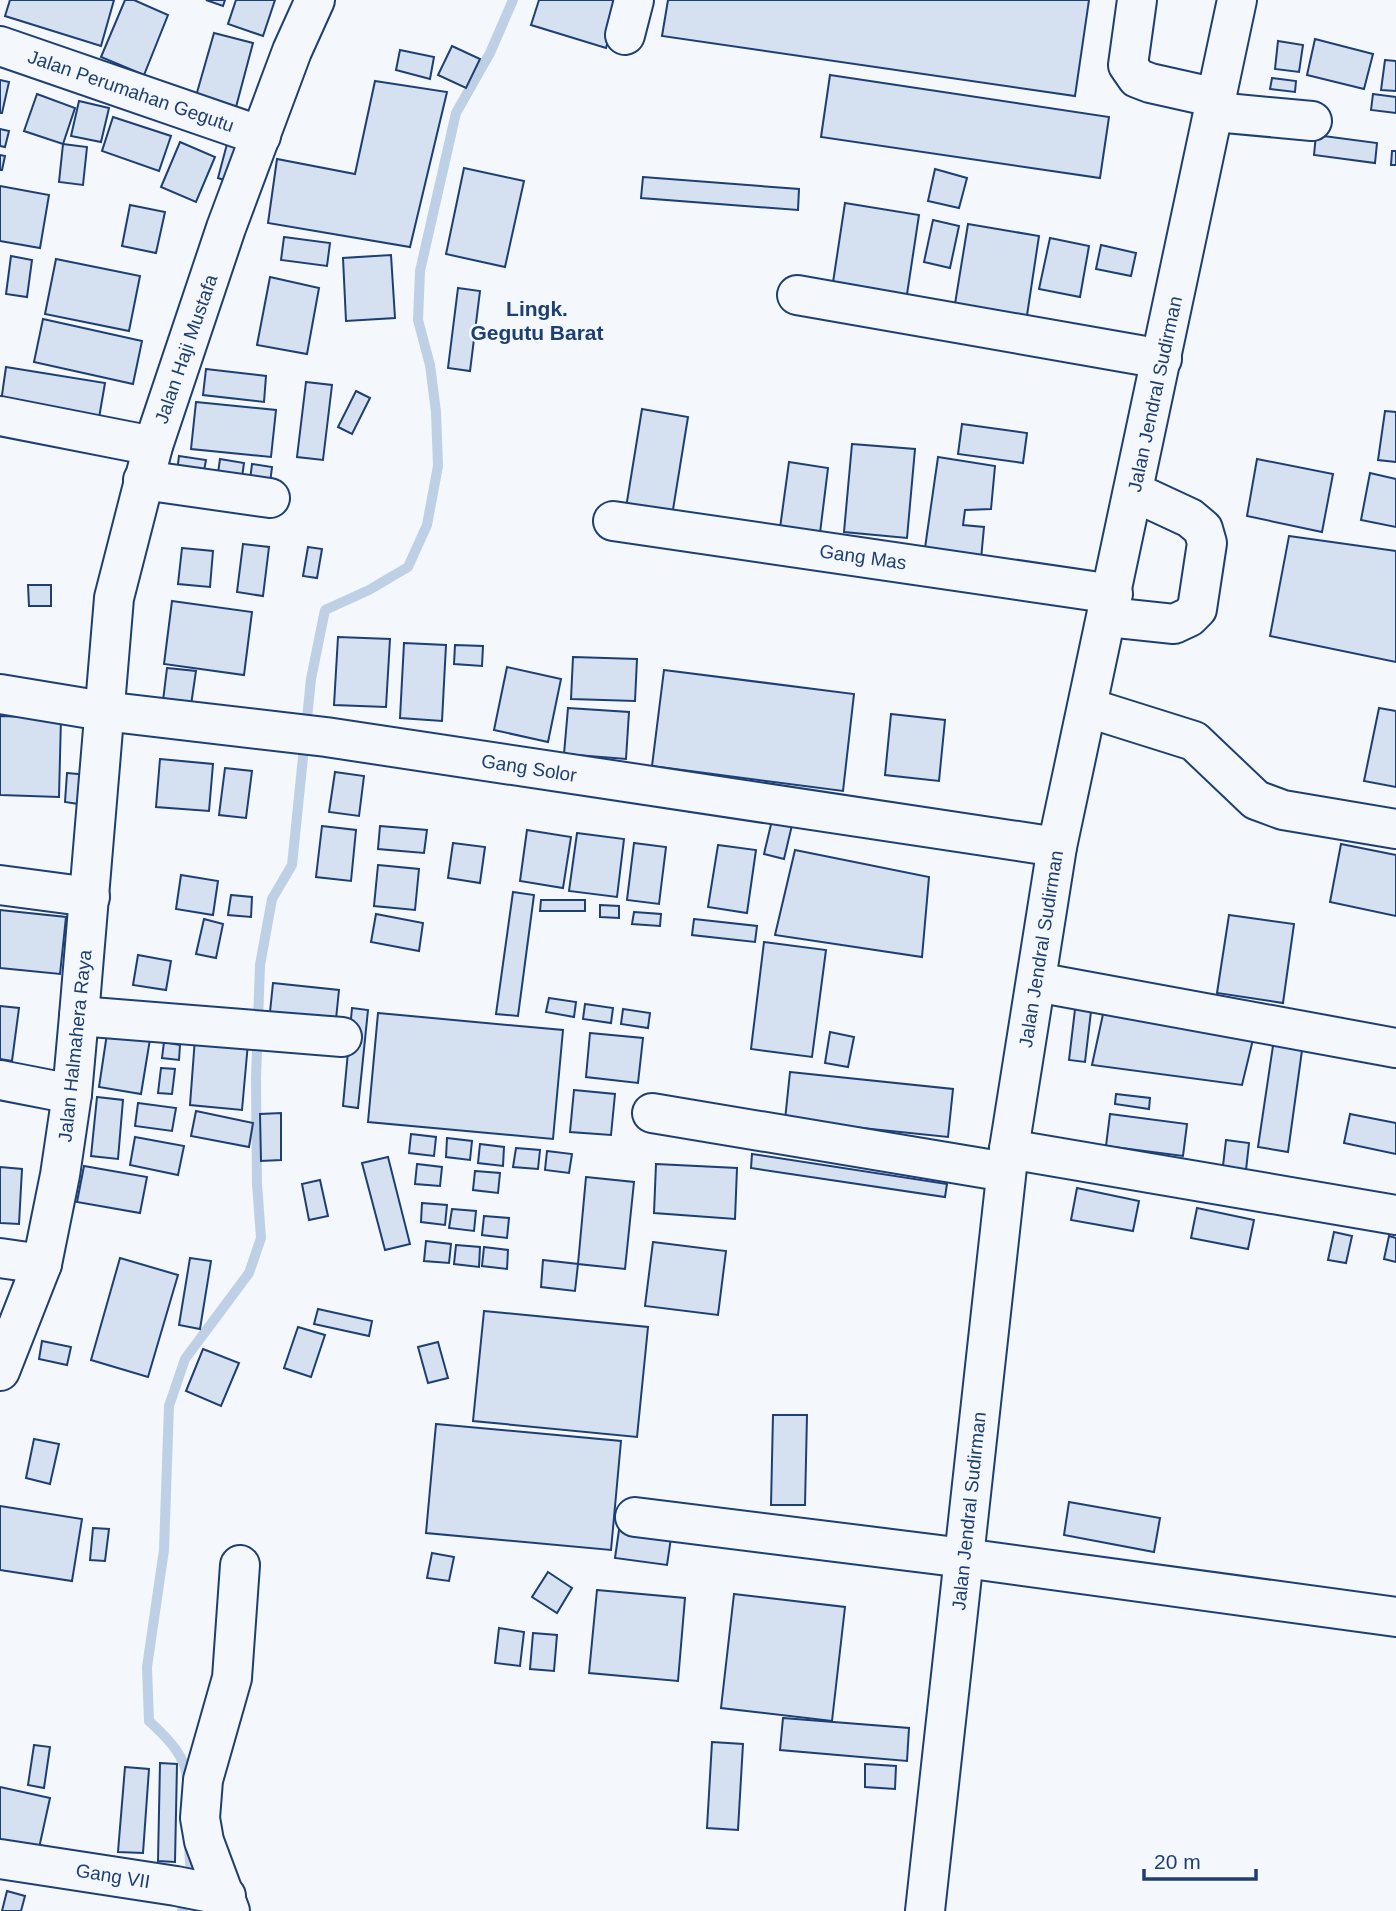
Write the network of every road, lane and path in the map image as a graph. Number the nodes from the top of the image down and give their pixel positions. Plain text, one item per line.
1 (315, 0) edge
2 (1137, 0) edge
3 (1237, 0) edge
4 (0, 46) edge
5 (1216, 105) junction
6 (1312, 121) dead end
7 (261, 136) junction
8 (797, 295) dead end
9 (1162, 359) junction
10 (0, 416) edge
11 (148, 463) junction
12 (1134, 492) junction
13 (270, 498) dead end
14 (613, 521) dead end
15 (1110, 606) junction
16 (0, 694) edge
17 (1088, 708) junction
18 (103, 711) junction
19 (1396, 829) edge
20 (1058, 848) junction
21 (0, 885) edge
22 (90, 897) junction
23 (1036, 982) junction
24 (79, 1016) junction
25 (342, 1037) dead end
26 (1396, 1048) edge
27 (0, 1080) edge
28 (72, 1094) junction
29 (652, 1113) dead end
30 (1007, 1161) junction
31 (1396, 1215) edge
32 (0, 1258) edge
33 (42, 1264) junction
34 (0, 1371) edge
35 (635, 1517) dead end
36 (964, 1558) junction
37 (240, 1565) dead end
38 (1396, 1616) edge
39 (0, 1859) edge
40 (209, 1896) edge
41 (925, 1911) edge

1 - 7 main road, Jalan Haji Mustafa
2 - 5 main road
3 - 5 main road, Jalan Jendral Sudirman
4 - 7 main road, Jalan Perumahan Gegutu
5 - 6 main road
5 - 9 main road, Jalan Jendral Sudirman
7 - 11 main road, Jalan Haji Mustafa
8 - 9 main road
9 - 12 main road, Jalan Jendral Sudirman
10 - 11 main road
11 - 13 main road
11 - 18 main road, Jalan Haji Mustafa
12 - 15 main road, Jalan Jendral Sudirman
12 - 15 main road, Gang Mas
14 - 15 main road, Gang Mas
15 - 17 main road, Jalan Jendral Sudirman
16 - 18 main road, Gang Solor
17 - 19 main road
17 - 20 main road, Jalan Jendral Sudirman
18 - 20 main road, Gang Solor
18 - 22 main road, Jalan Halmahera Raya
20 - 23 main road, Jalan Jendral Sudirman
21 - 22 main road
22 - 24 main road, Jalan Halmahera Raya
23 - 26 main road
23 - 30 main road, Jalan Jendral Sudirman
24 - 25 main road
24 - 28 main road, Jalan Halmahera Raya
27 - 28 main road
28 - 33 main road, Jalan Halmahera Raya
29 - 30 main road
30 - 31 main road
30 - 36 main road, Jalan Jendral Sudirman
32 - 33 main road
33 - 34 main road, Jalan Halmahera Raya
35 - 36 main road
36 - 38 main road
36 - 41 main road, Jalan Jendral Sudirman
37 - 40 main road
39 - 40 main road, Gang VII

